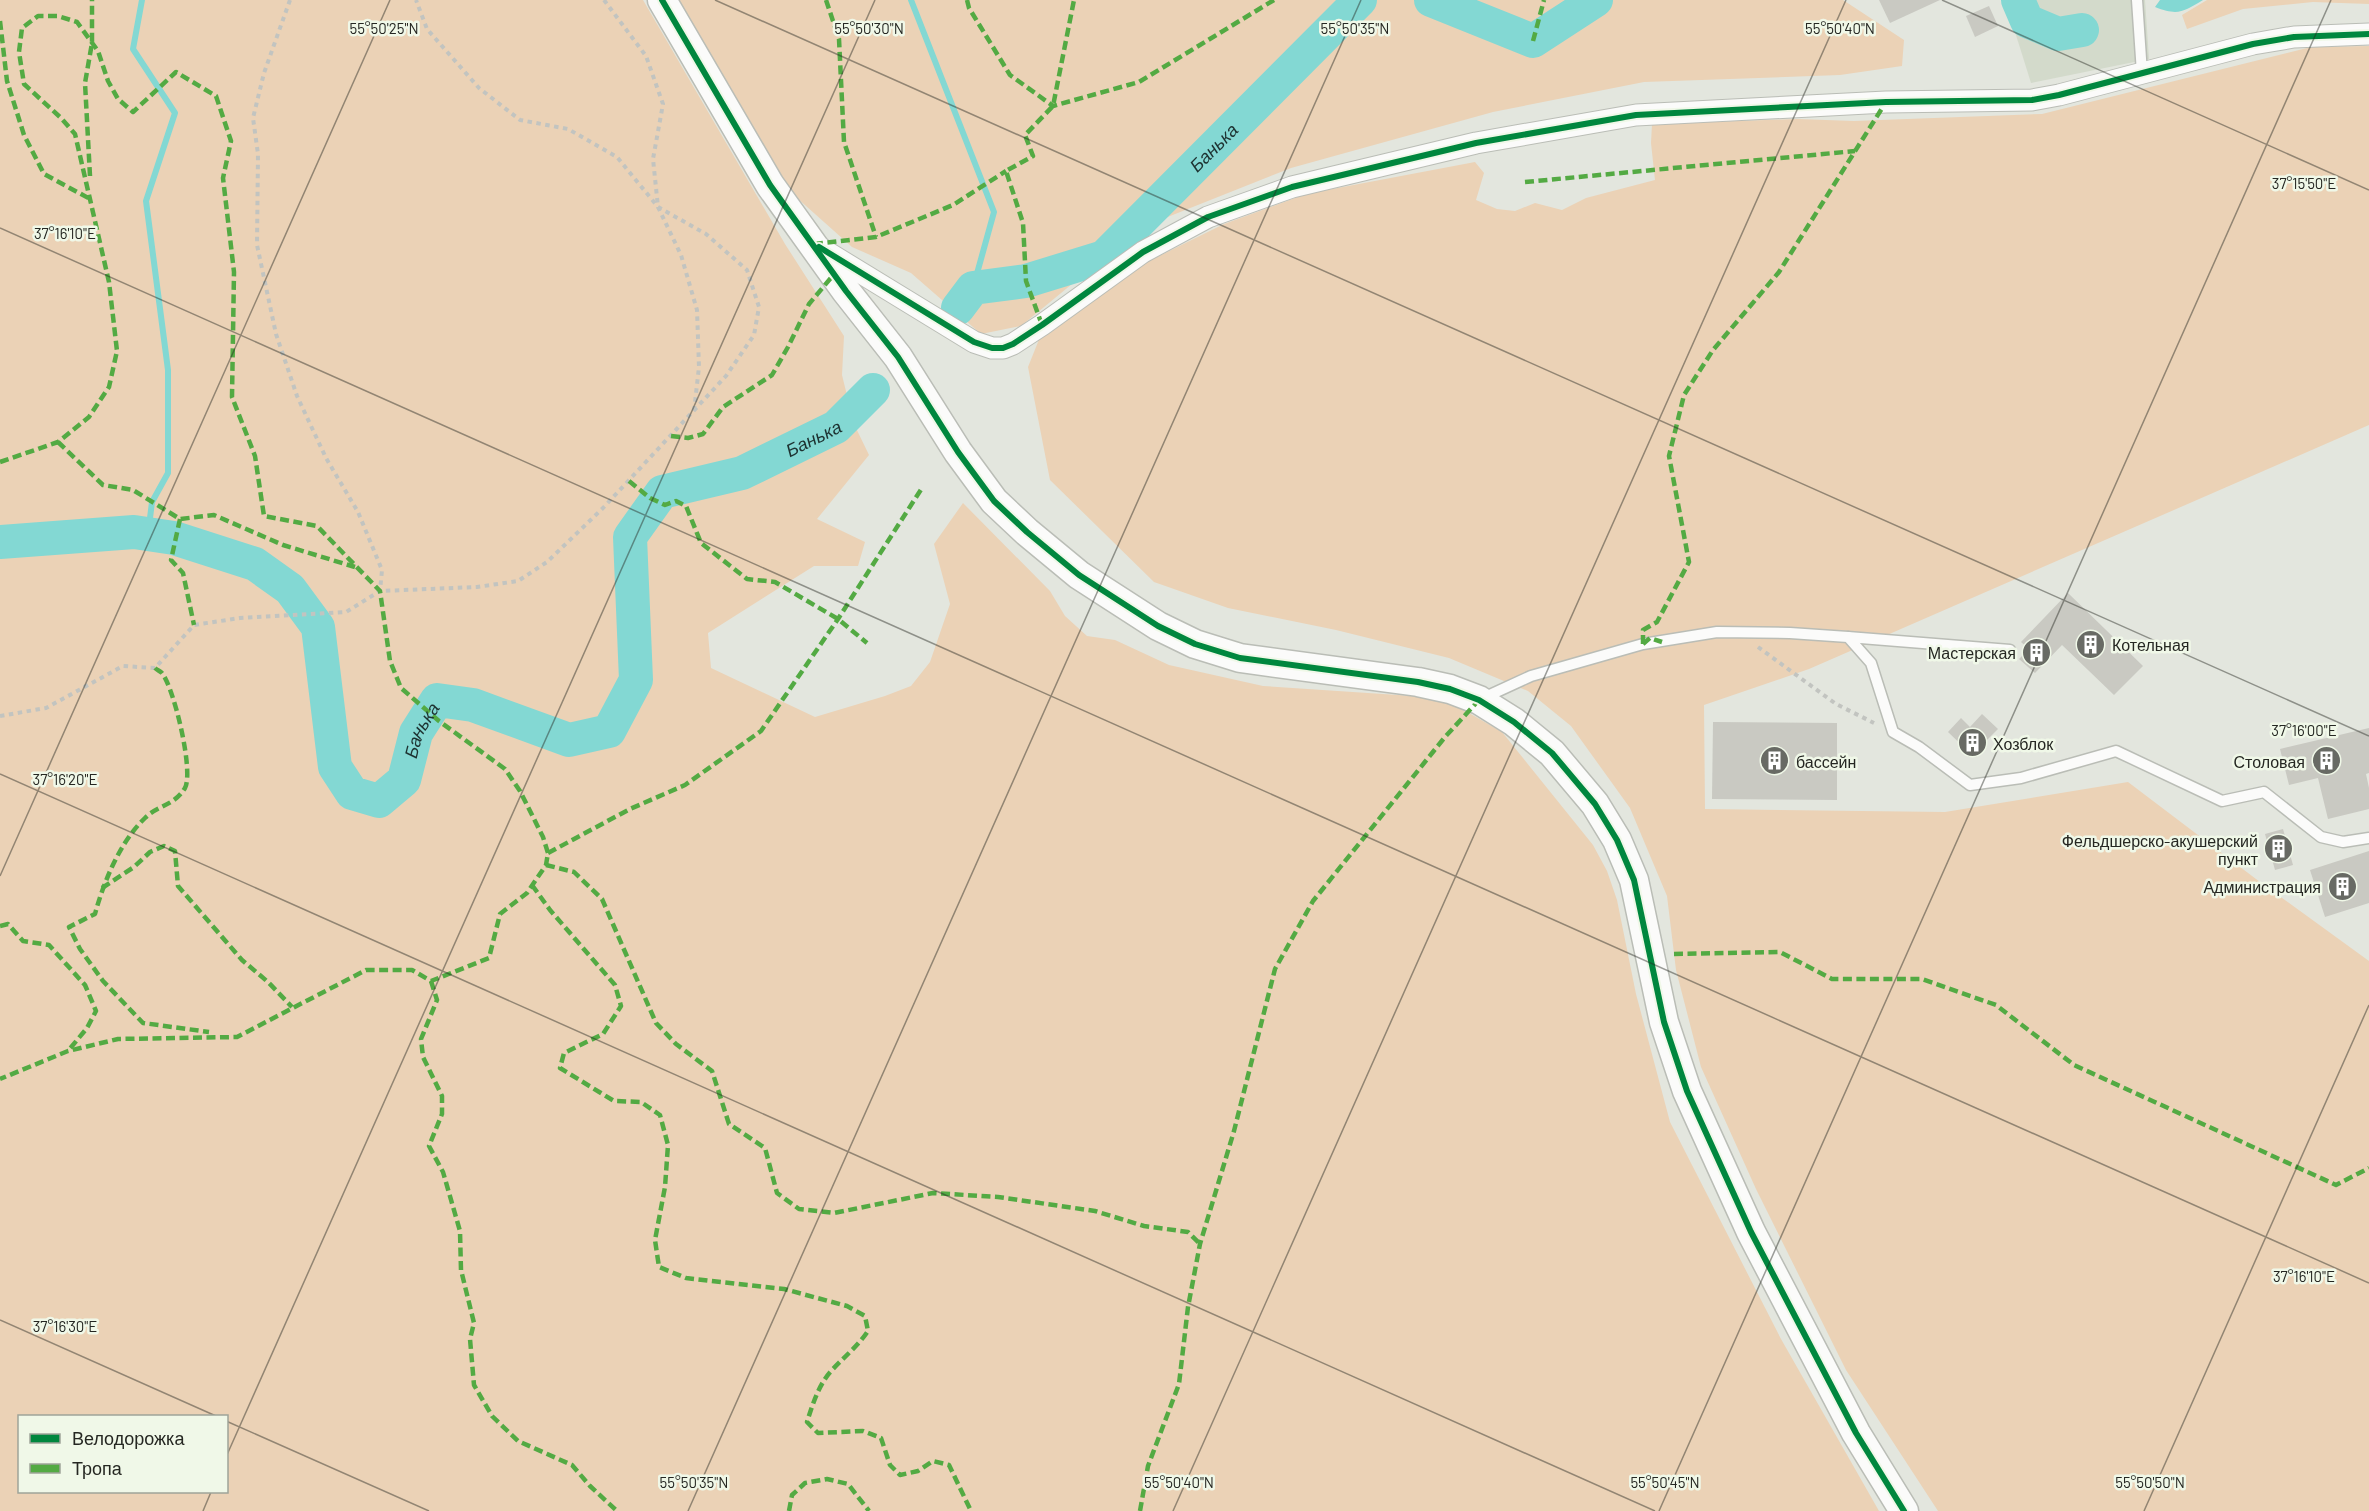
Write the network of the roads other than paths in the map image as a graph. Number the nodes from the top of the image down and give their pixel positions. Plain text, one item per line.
1 (662, 0) edge
2 (2137, 0) edge
3 (2369, 34) edge
4 (2142, 73) junction
5 (814, 244) junction
6 (1848, 637) junction
7 (2010, 650) dead end
8 (1479, 700) junction
9 (2369, 838) edge
10 (1904, 1511) edge

1 - 5 street
2 - 4 lane
3 - 4 street
4 - 5 street
5 - 8 street
6 - 7 lane
6 - 8 lane
6 - 9 lane
8 - 10 street

